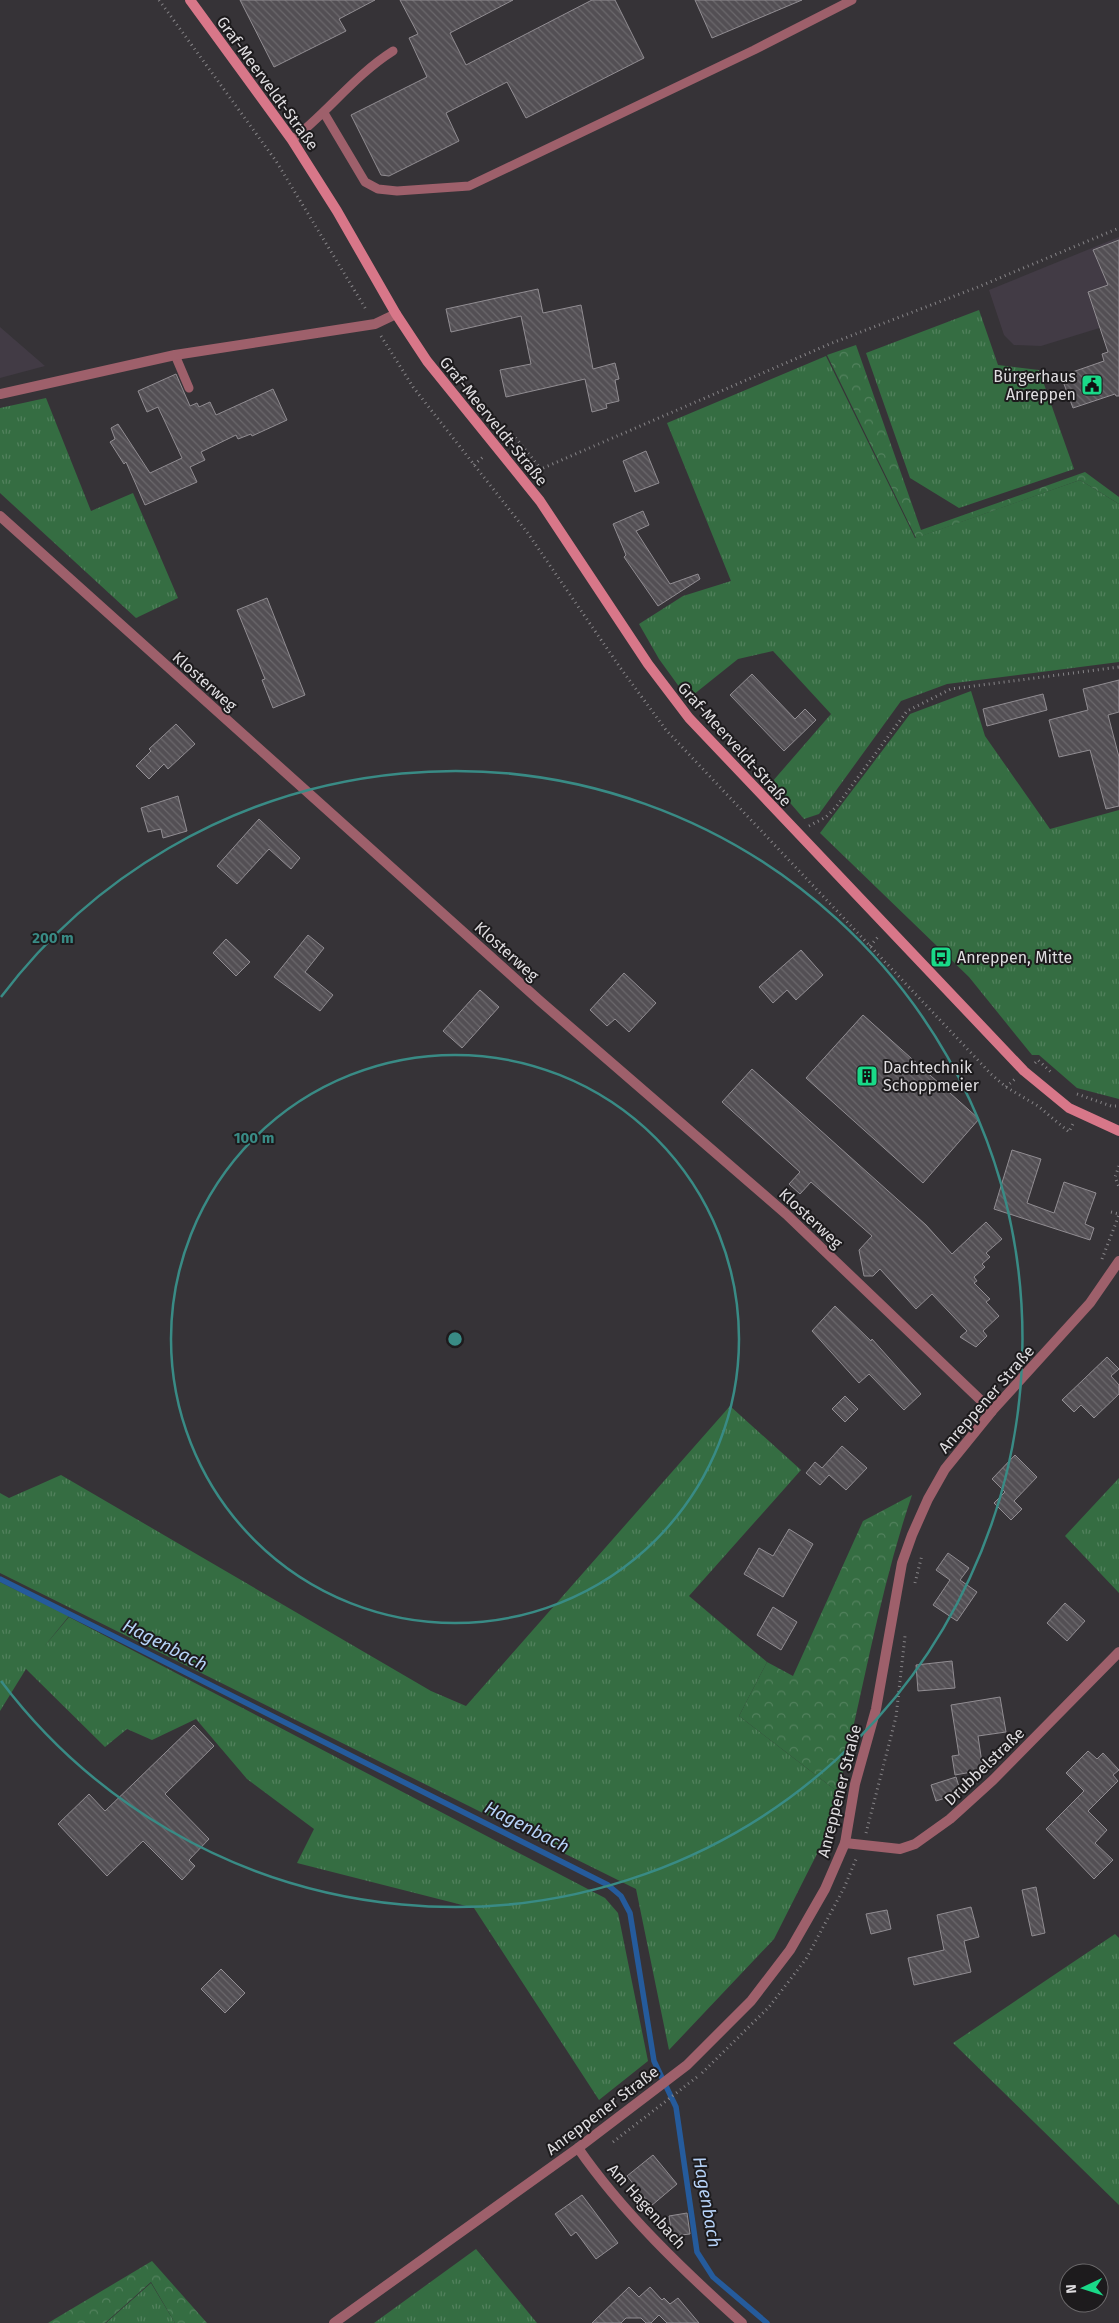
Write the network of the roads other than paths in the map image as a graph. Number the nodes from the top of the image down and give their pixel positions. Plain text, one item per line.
1 (190, 0) edge
2 (852, 0) edge
3 (393, 51) dead end
4 (324, 113) junction
5 (292, 140) junction
6 (396, 314) junction
7 (174, 356) junction
8 (189, 388) dead end
9 (0, 394) edge
10 (0, 516) edge
11 (1119, 1131) edge
12 (1119, 1260) edge
13 (992, 1411) junction
14 (1119, 1652) edge
15 (845, 1843) junction
16 (578, 2148) junction
17 (334, 2323) edge
18 (742, 2323) edge

1 - 5 main road, Graf-Meerveldt-Straße
2 - 4 lane
3 - 4 lane
4 - 5 lane
5 - 6 main road, Graf-Meerveldt-Straße
6 - 7 street
6 - 11 main road, Graf-Meerveldt-Straße
7 - 8 lane
7 - 9 street
10 - 13 street, Klosterweg
12 - 13 street, Anreppener Straße
13 - 15 street, Anreppener Straße
14 - 15 street, Drubbelstraße
15 - 16 street, Anreppener Straße
16 - 17 street, Anreppener Straße
16 - 18 street, Am Hagenbach

